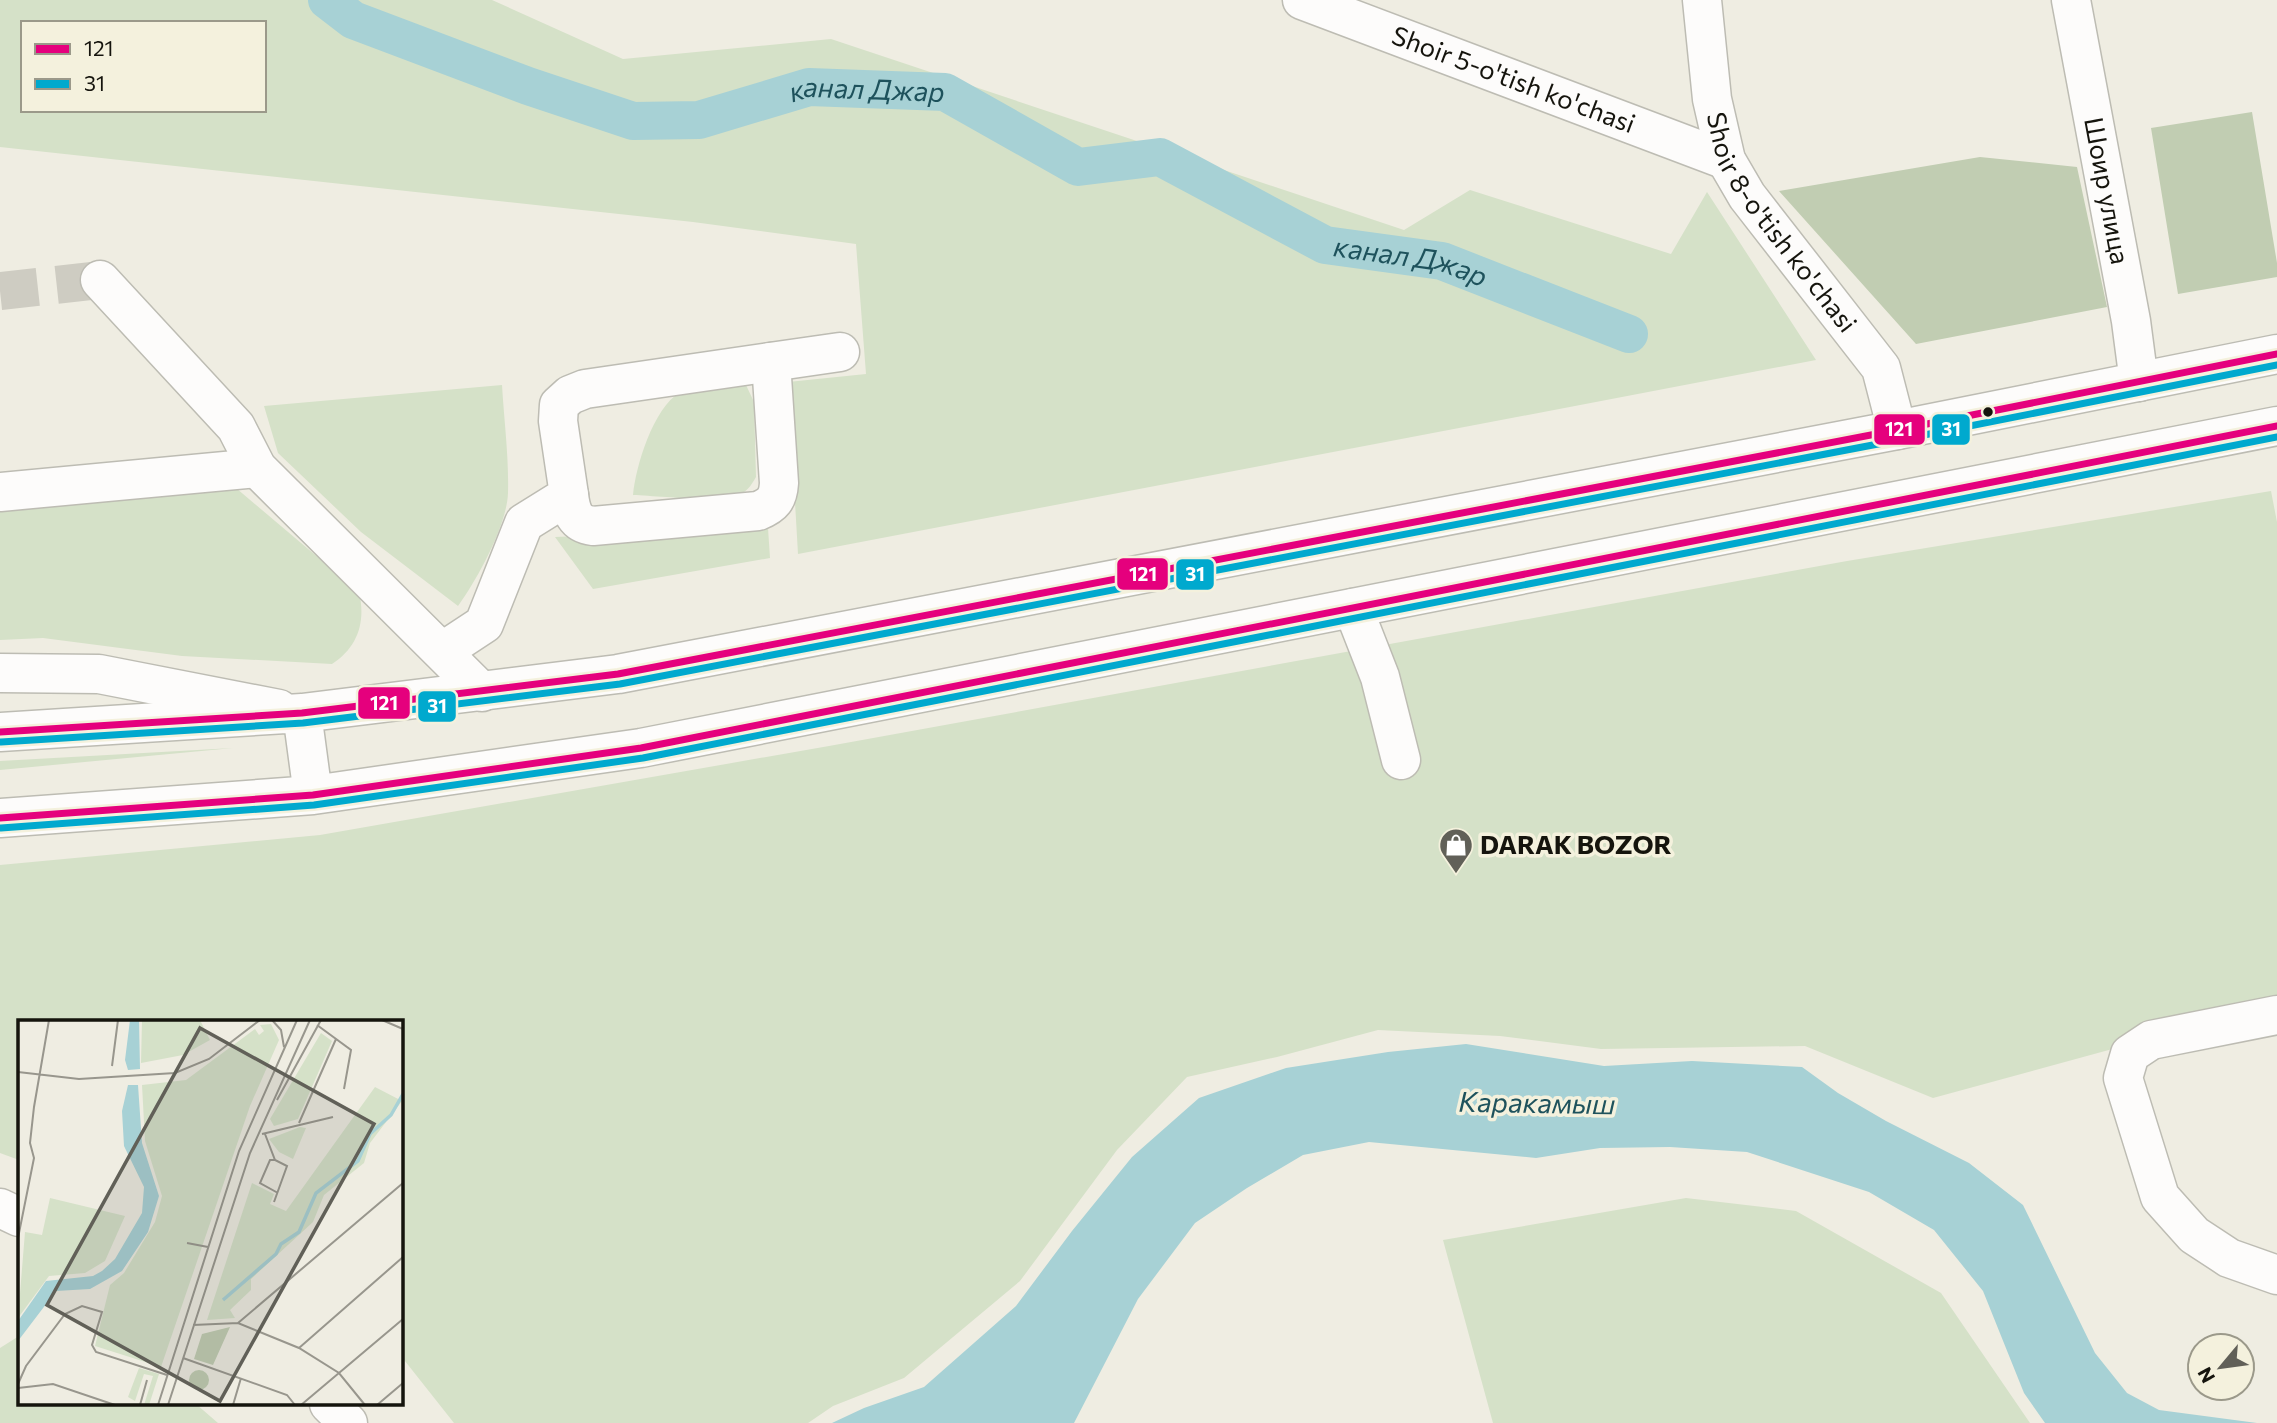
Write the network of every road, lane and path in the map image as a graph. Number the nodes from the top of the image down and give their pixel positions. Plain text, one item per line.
1 (1302, 0) edge
2 (1702, 0) edge
3 (2071, 0) edge
4 (1726, 160) junction
5 (100, 280) dead end
6 (840, 352) dead end
7 (2277, 354) edge
8 (771, 362) junction
9 (2139, 382) junction
10 (2277, 426) edge
11 (1897, 430) junction
12 (257, 468) junction
13 (0, 492) edge
14 (569, 495) junction
15 (1353, 608) junction
16 (443, 651) junction
17 (0, 673) edge
18 (482, 692) junction
19 (302, 713) junction
20 (0, 732) edge
21 (1401, 760) dead end
22 (313, 795) junction
23 (0, 818) edge
24 (2277, 1015) edge
25 (0, 1184) edge
26 (18, 1192) edge
27 (0, 1209) edge
28 (18, 1217) edge
29 (2277, 1275) edge
30 (331, 1406) edge
31 (360, 1406) edge
32 (348, 1423) edge
33 (377, 1423) edge

1 - 4 main road, Shoir 5-o'tish ko'chasi
2 - 4 main road, Shoir 8-o'tish ko'chasi
3 - 9 main road, Шоир улица
4 - 11 main road, Shoir 8-o'tish ko'chasi
5 - 12 main road
6 - 8 main road
7 - 9 main road
8 - 14 main road
8 - 14 main road
9 - 11 main road
10 - 15 main road
11 - 18 main road
12 - 13 main road
12 - 16 main road
14 - 16 main road
15 - 21 main road
15 - 22 main road
16 - 18 main road
17 - 19 main road
18 - 19 main road
19 - 20 main road
19 - 22 main road
22 - 23 main road
24 - 29 main road
25 - 26 main road
27 - 28 main road
30 - 32 main road
31 - 33 main road

